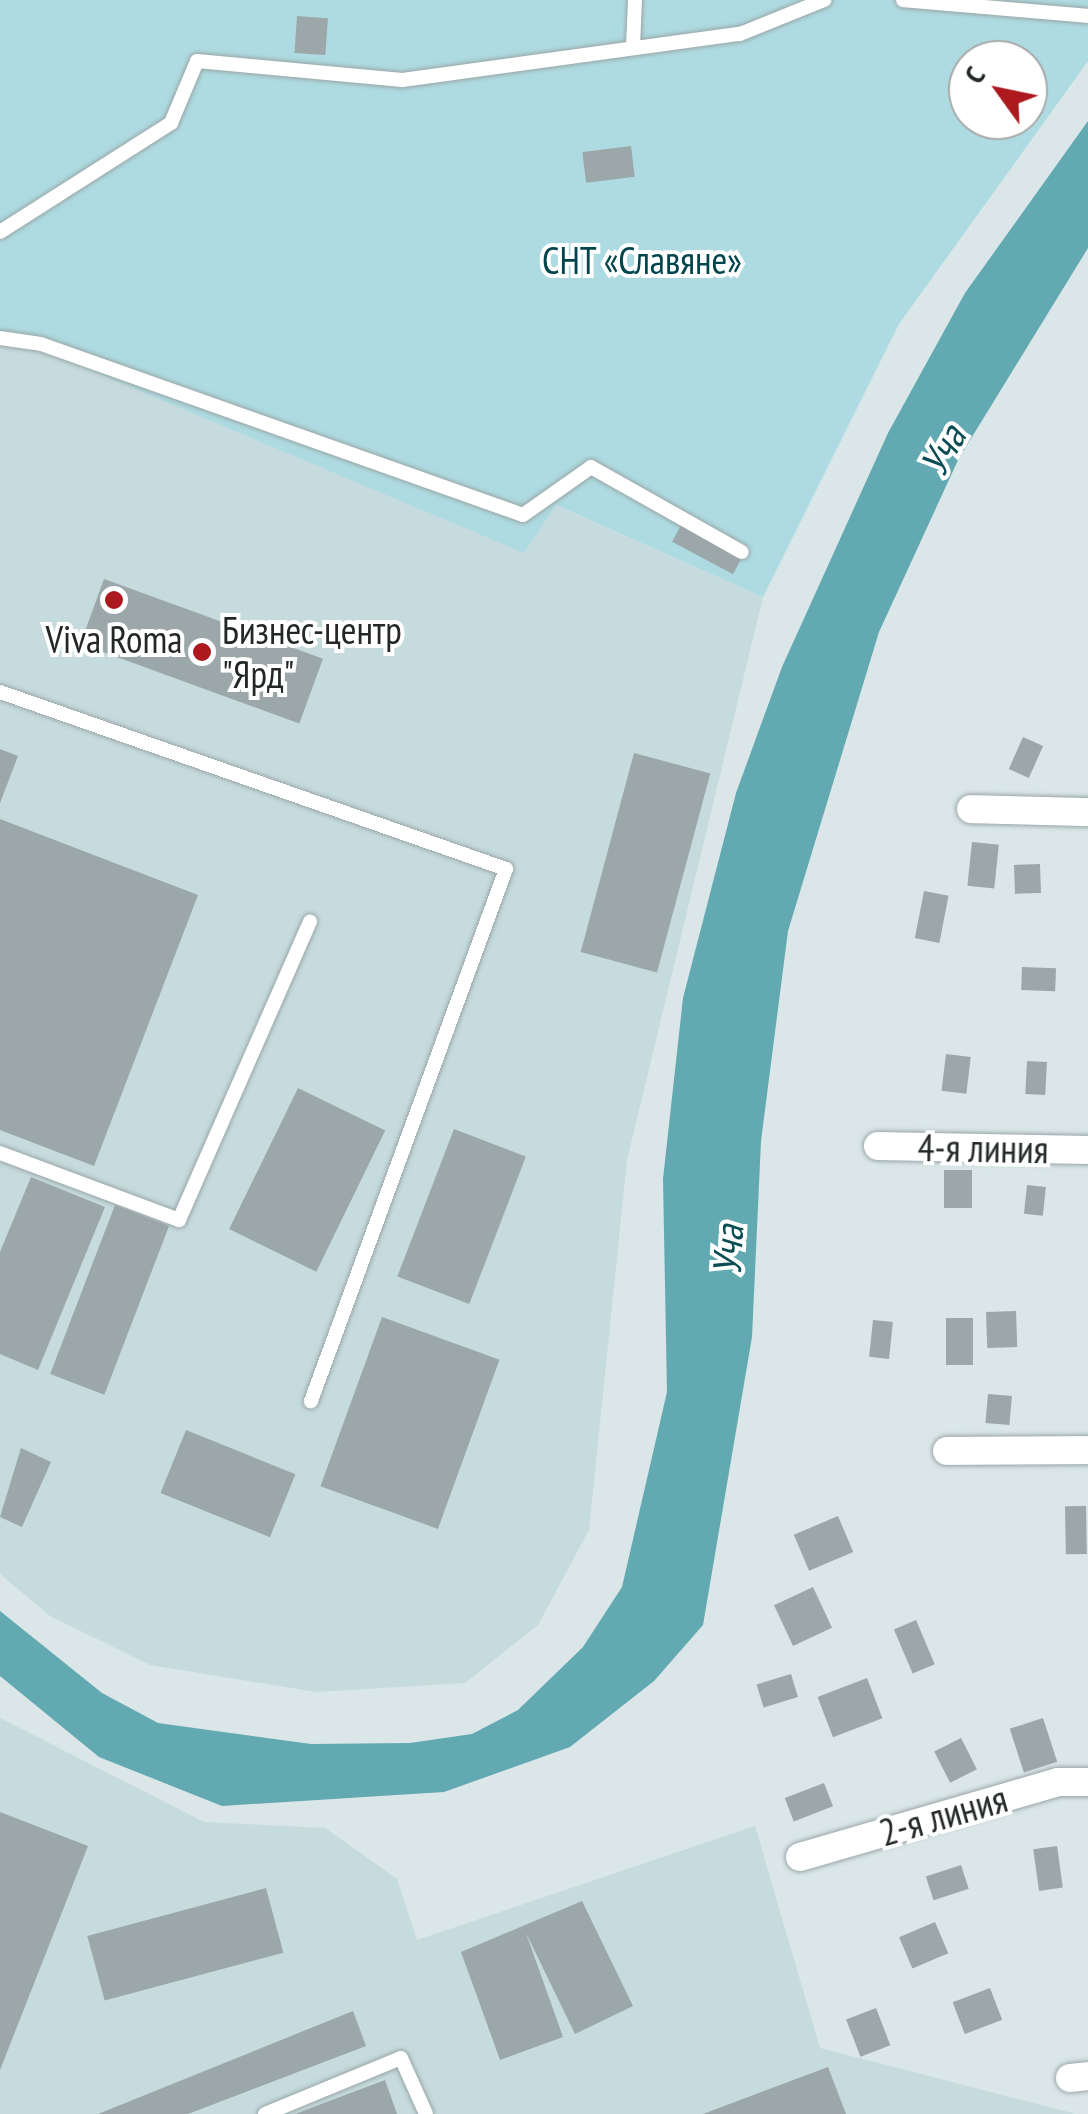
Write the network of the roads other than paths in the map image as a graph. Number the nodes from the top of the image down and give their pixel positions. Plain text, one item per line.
1 (635, 0) edge
2 (824, 0) edge
3 (904, 0) edge
4 (1088, 16) edge
5 (632, 47) junction
6 (0, 232) edge
7 (0, 338) edge
8 (742, 552) dead end
9 (0, 692) edge
10 (971, 809) dead end
11 (1088, 812) edge
12 (310, 921) dead end
13 (878, 1146) dead end
14 (1088, 1150) edge
15 (0, 1152) edge
16 (311, 1401) dead end
17 (1088, 1450) edge
18 (947, 1451) dead end
19 (1088, 1782) edge
20 (800, 1856) dead end
21 (265, 2114) edge
22 (426, 2114) edge

1 - 5 lane
2 - 5 lane
3 - 4 lane
5 - 6 lane
7 - 8 lane
9 - 16 lane
10 - 11 street
12 - 15 lane
13 - 14 street, 4-я линия
17 - 18 street
19 - 20 street, 2-я линия
21 - 22 lane

